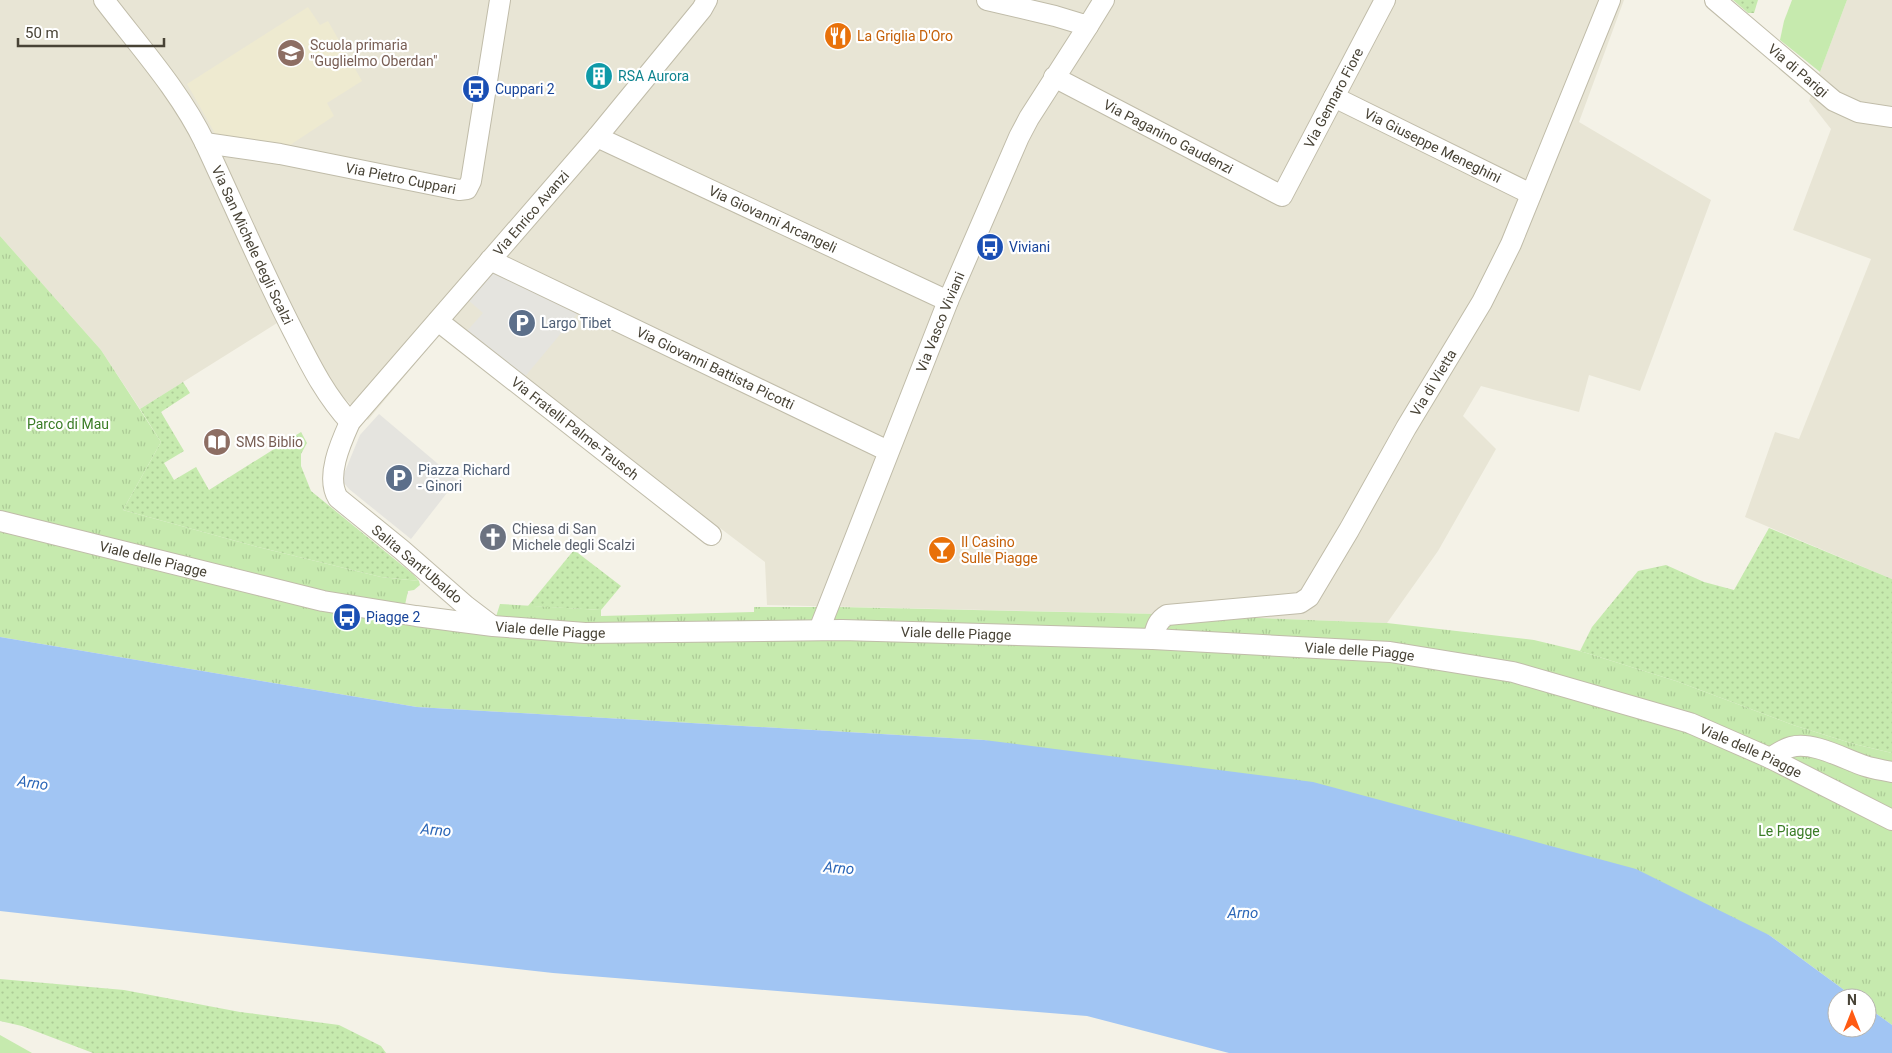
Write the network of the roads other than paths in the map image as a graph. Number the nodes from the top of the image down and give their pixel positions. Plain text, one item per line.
1 (104, 0) edge
2 (500, 0) edge
3 (707, 0) edge
4 (987, 0) edge
5 (1104, 0) edge
6 (1385, 0) edge
7 (1610, 0) edge
8 (1715, 0) edge
9 (1088, 26) junction
10 (1054, 77) junction
11 (1334, 97) junction
12 (1892, 116) edge
13 (597, 137) junction
14 (205, 143) junction
15 (1531, 194) junction
16 (1282, 196) joint
17 (490, 260) junction
18 (948, 301) junction
19 (438, 321) junction
20 (350, 422) junction
21 (888, 451) junction
22 (0, 521) edge
23 (712, 535) dead end
24 (493, 626) junction
25 (819, 630) junction
26 (1153, 639) junction
27 (1770, 758) junction
28 (1892, 772) edge
29 (1892, 820) edge

1 - 14 street, Via San Michele degli Scalzi
2 - 14 street, Via Pietro Cuppari
3 - 13 street, Via Enrico Avanzi
4 - 9 street
5 - 9 street
6 - 11 street, Via Gennaro Fiore
7 - 15 street, Via di Vietta
8 - 12 street, Via di Parigi
9 - 10 street, Via Vasco Viviani
10 - 16 street, Via Paganino Gaudenzi
10 - 18 street, Via Vasco Viviani
11 - 15 street, Via Giuseppe Meneghini
11 - 16 street, Via Gennaro Fiore
13 - 17 street, Via Enrico Avanzi
13 - 18 street, Via Giovanni Arcangeli
14 - 20 street, Via San Michele degli Scalzi
15 - 26 street, Via di Vietta
17 - 19 street, Via Enrico Avanzi
17 - 21 street, Via Giovanni Battista Picotti
18 - 21 street, Via Vasco Viviani
19 - 20 street, Via Enrico Avanzi
19 - 23 street, Via Fratelli Palme-Tausch
20 - 24 street, Salita Sant'Ubaldo
21 - 25 street, Via Vasco Viviani
22 - 24 street, Viale delle Piagge
24 - 25 street, Viale delle Piagge
25 - 26 street, Viale delle Piagge
26 - 27 street, Viale delle Piagge
27 - 28 street
27 - 29 street, Viale delle Piagge

